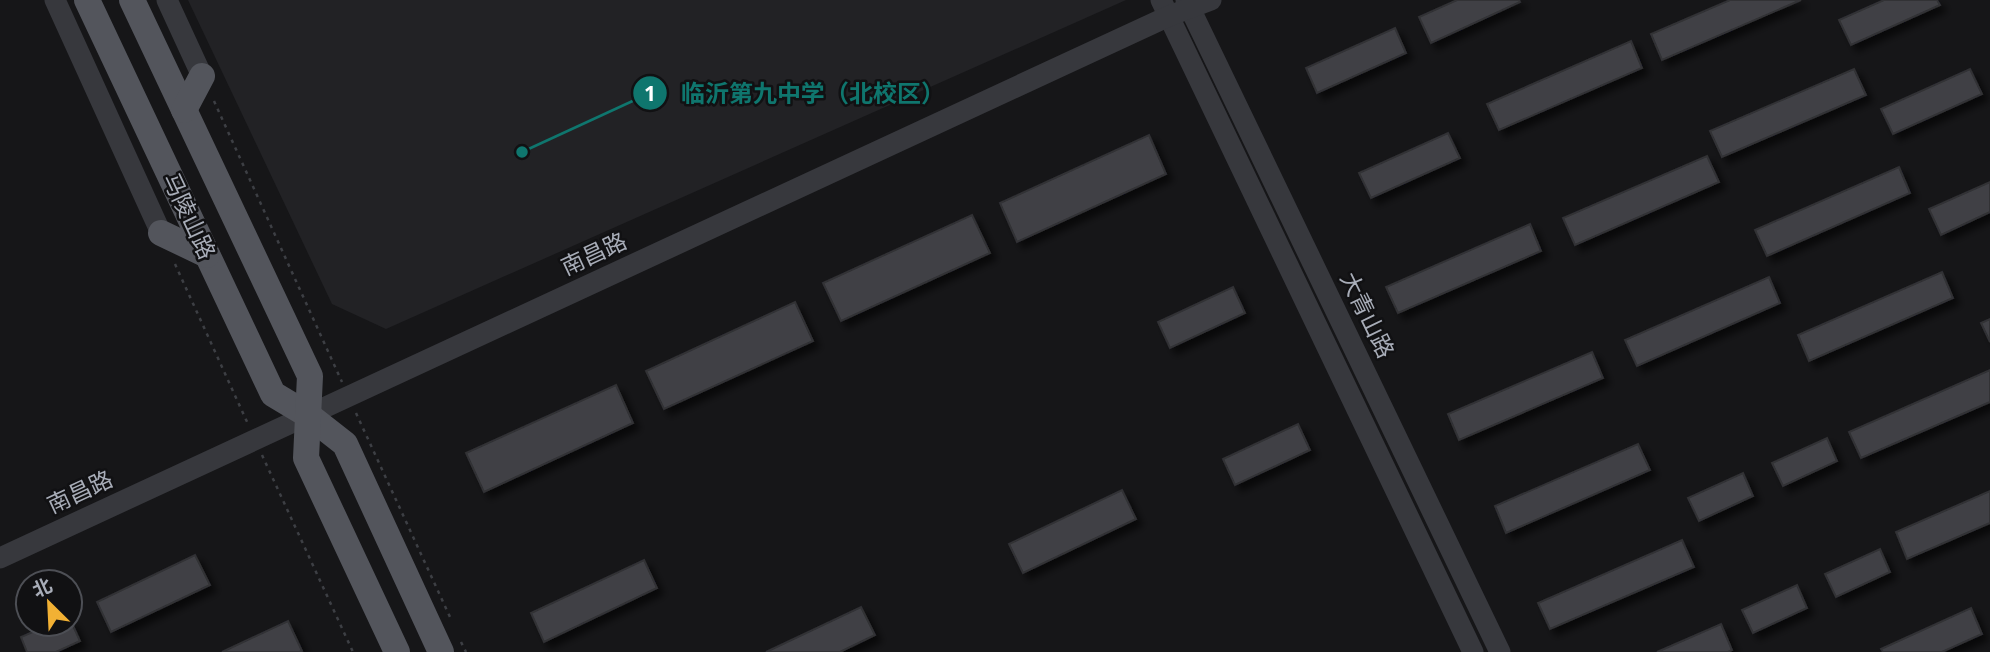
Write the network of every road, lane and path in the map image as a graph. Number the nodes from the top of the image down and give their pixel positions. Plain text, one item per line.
1 (55, 0) edge
2 (87, 0) edge
3 (132, 0) edge
4 (167, 0) edge
5 (1211, 0) edge
6 (1189, 5) edge
7 (1165, 8) edge
8 (202, 76) junction
9 (184, 110) junction
10 (161, 233) joint
11 (207, 255) junction
12 (348, 397) junction
13 (309, 415) junction
14 (0, 558) edge
15 (454, 628) dead end
16 (450, 646) edge
17 (397, 652) edge
18 (466, 652) edge
19 (1473, 652) edge
20 (1500, 652) edge

1 - 10 street
2 - 11 main road, 马陵山路
3 - 9 main road, 马陵山路
4 - 8 street
5 - 6 street, 南昌路
6 - 7 street, 南昌路
6 - 20 street, 大青山路
7 - 12 street, 南昌路
7 - 19 street
8 - 9 main road
8 - 12 path
9 - 13 main road, 马陵山路
10 - 11 main road
11 - 13 main road, 马陵山路
12 - 13 street, 南昌路
12 - 15 path
13 - 14 street, 南昌路
13 - 16 main road, 马陵山路
13 - 17 main road, 马陵山路
16 - 18 path

